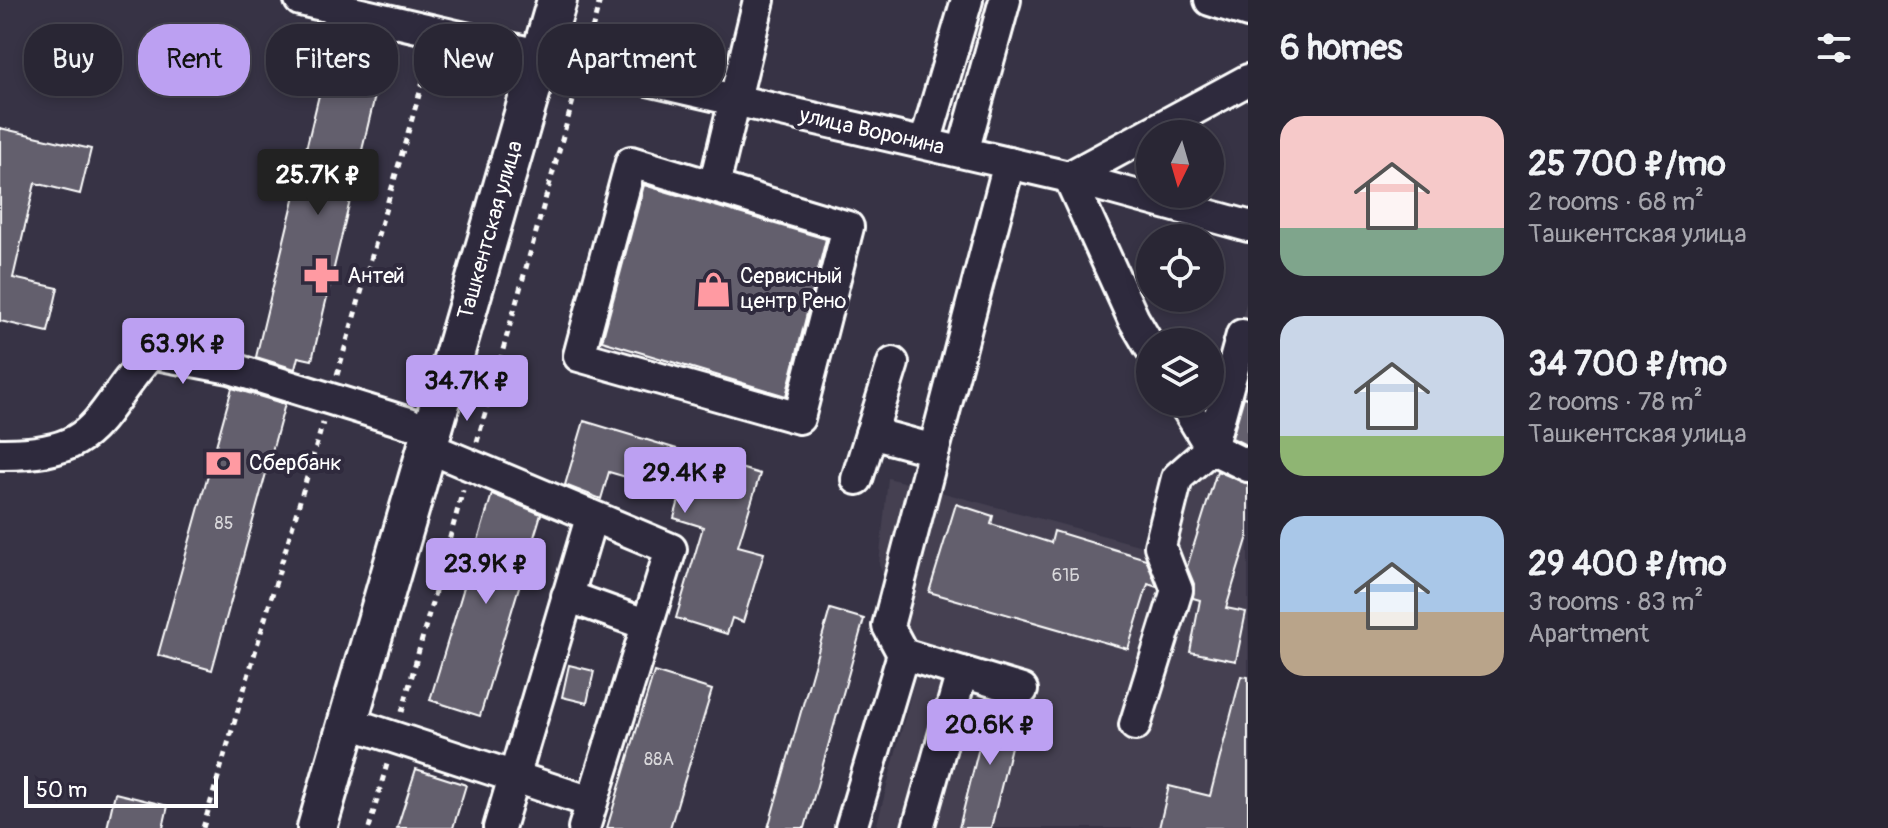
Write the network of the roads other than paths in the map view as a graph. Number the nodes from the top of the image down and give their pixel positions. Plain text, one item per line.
1 (300, 0) edge
2 (530, 0) edge
3 (557, 0) edge
4 (759, 0) edge
5 (967, 0) edge
6 (1005, 0) edge
7 (1210, 0) edge
8 (1248, 12) edge
9 (529, 52) junction
10 (1248, 80) edge
11 (734, 100) junction
12 (925, 143) junction
13 (963, 152) junction
14 (1009, 163) junction
15 (1069, 177) junction
16 (714, 186) junction
17 (1248, 226) edge
18 (1139, 328) edge
19 (1242, 335) dead end
20 (893, 363) dead end
21 (1192, 416) edge
22 (423, 433) junction
23 (871, 433) junction
24 (1211, 448) junction
25 (934, 450) junction
26 (0, 454) edge
27 (1248, 466) edge
28 (857, 479) dead end
29 (591, 518) junction
30 (567, 596) junction
31 (645, 624) junction
32 (903, 654) junction
33 (962, 672) junction
34 (1022, 690) dead end
35 (347, 722) junction
36 (1135, 725) dead end
37 (514, 779) junction
38 (587, 815) edge
39 (293, 828) edge
40 (317, 828) edge
41 (499, 828) edge
42 (851, 828) edge
43 (918, 828) edge

1 - 9 street, улица Воронина
2 - 9 main road, Ташкентская улица
3 - 9 main road, Ташкентская улица
4 - 11 street
5 - 12 street
6 - 13 street
7 - 8 street
9 - 11 street, улица Воронина
9 - 22 main road, Ташкентская улица
10 - 15 street
11 - 12 street, улица Воронина
11 - 16 street
12 - 13 street, улица Воронина
13 - 14 street, улица Воронина
14 - 15 street, улица Воронина
14 - 25 street
15 - 17 street, улица Воронина
15 - 18 street
16 - 16 street
19 - 24 street
20 - 23 street
21 - 24 street
22 - 26 street
22 - 29 street
22 - 35 main road, Ташкентская улица
22 - 39 main road, Ташкентская улица
23 - 25 street
23 - 28 street
24 - 27 street
24 - 36 street
25 - 32 street
29 - 30 street
29 - 31 street
30 - 31 street
30 - 37 street
31 - 38 street
32 - 33 street
32 - 42 street
33 - 34 street
33 - 43 street
35 - 37 street
35 - 40 main road, Ташкентская улица
37 - 38 street
37 - 41 street

